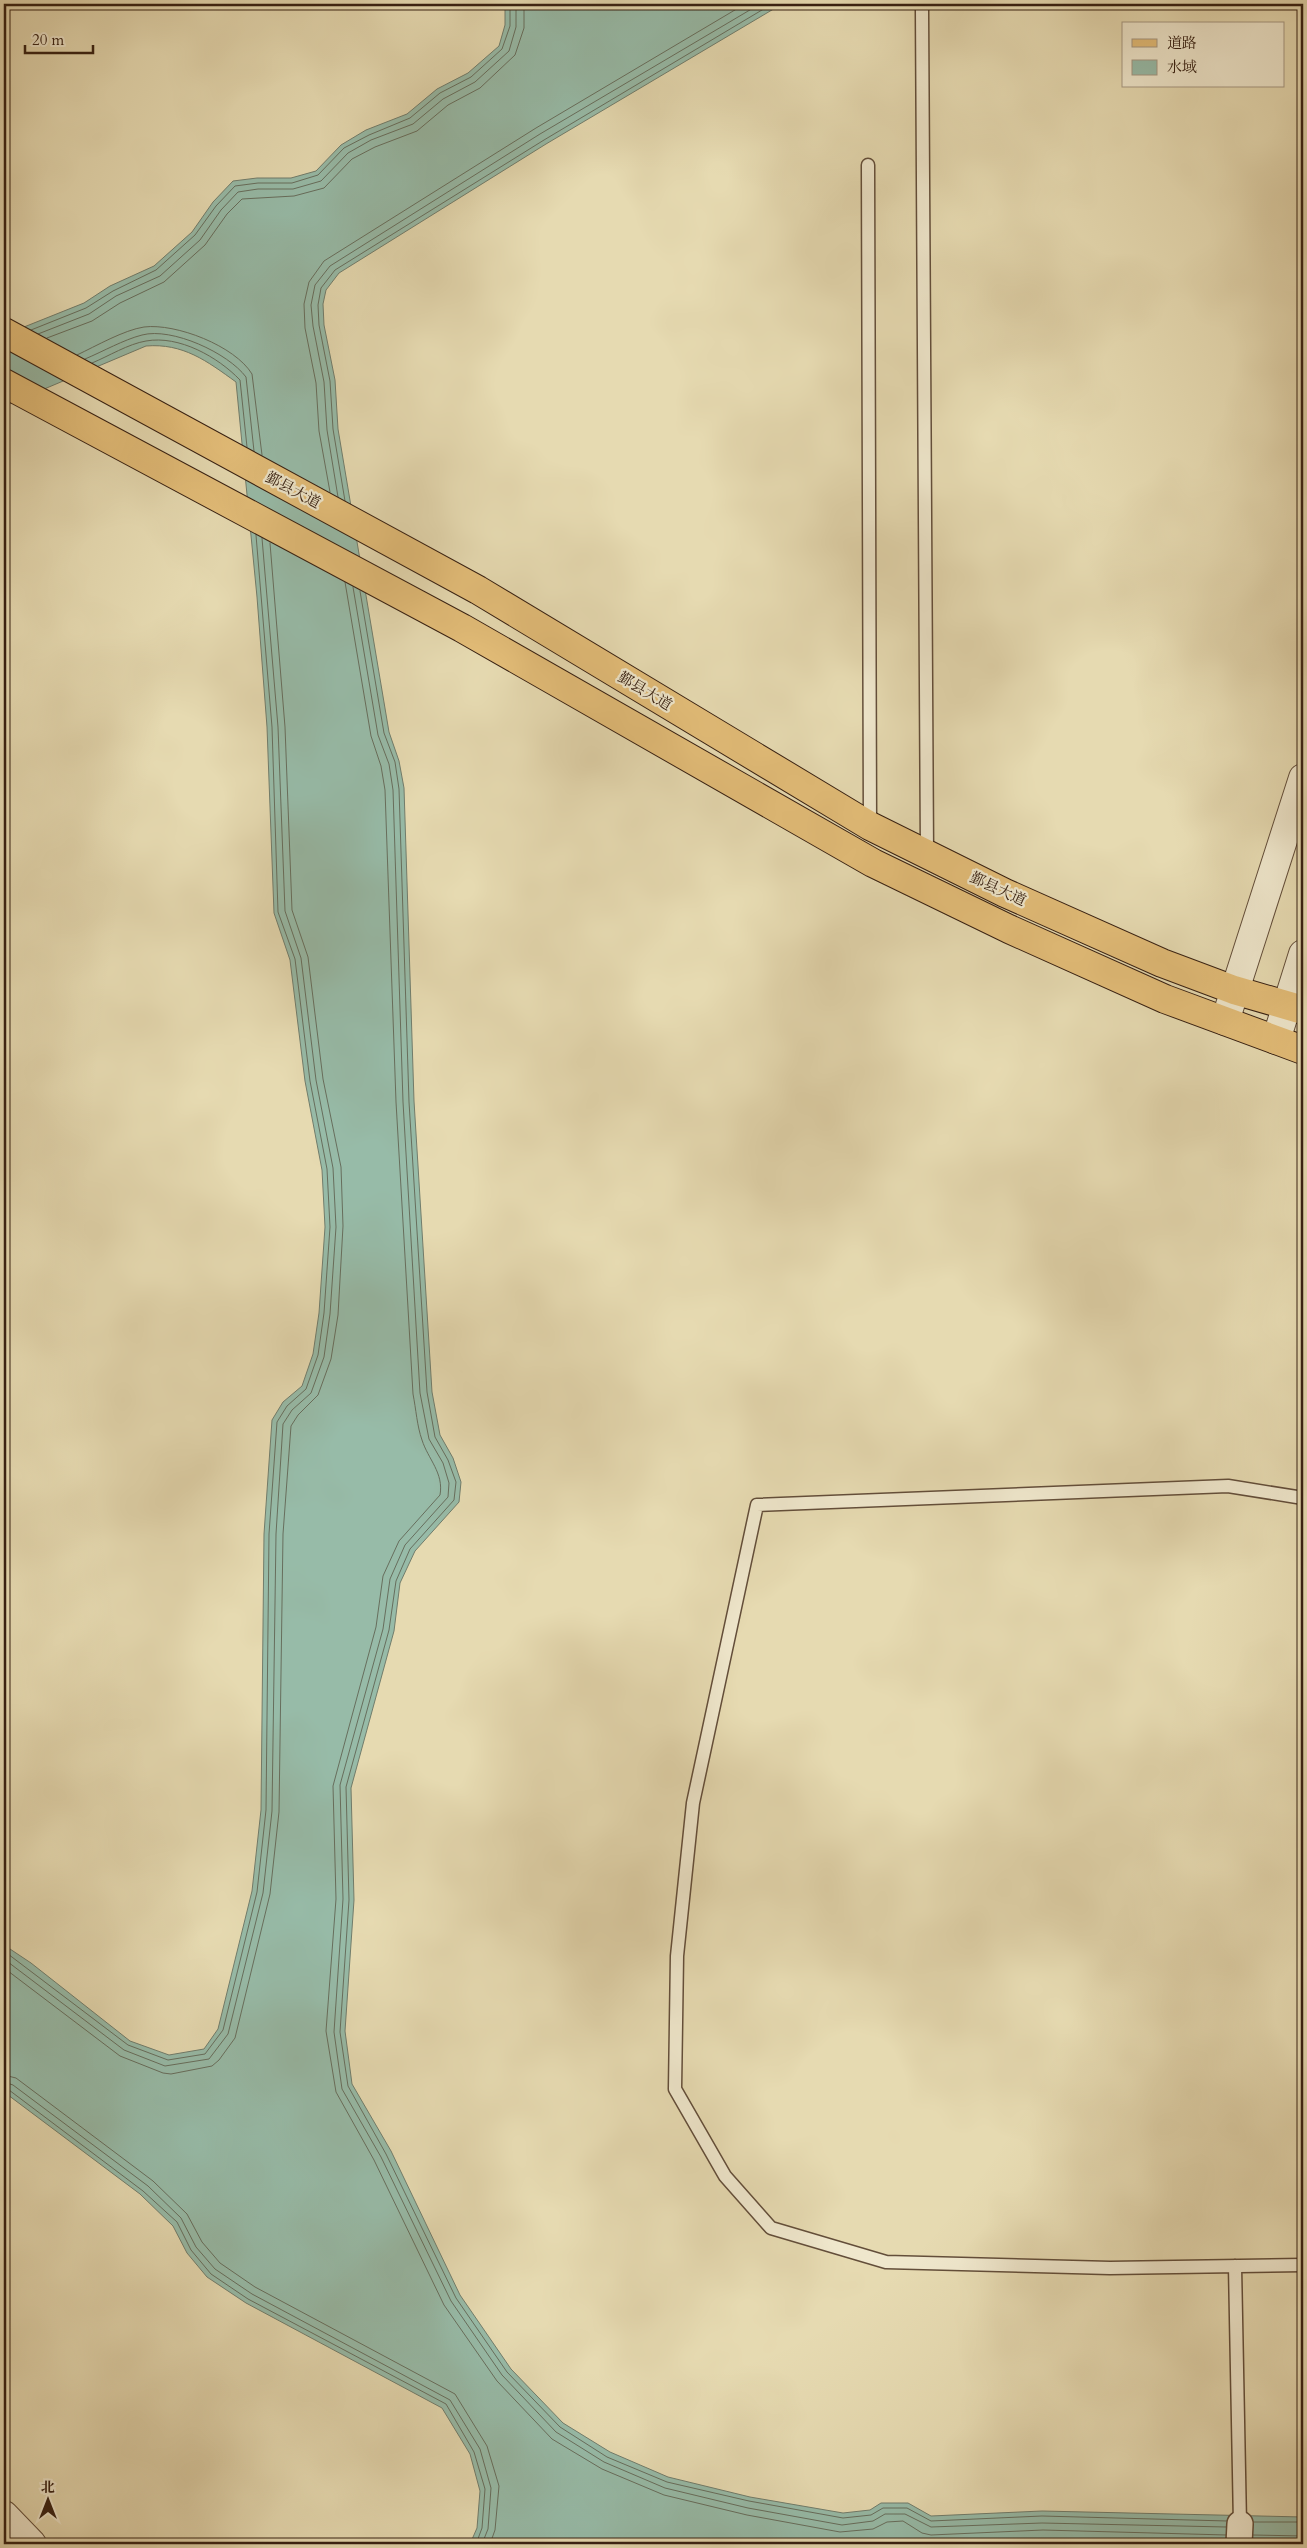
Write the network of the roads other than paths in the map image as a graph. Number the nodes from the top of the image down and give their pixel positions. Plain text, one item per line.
1 (922, 10) dead end
2 (868, 165) dead end
3 (4, 332) edge
4 (4, 383) edge
5 (1303, 778) edge
6 (870, 826) junction
7 (927, 854) junction
8 (1303, 954) edge
9 (1234, 990) junction
10 (1295, 1008) edge
11 (1224, 1021) junction
12 (1276, 1040) junction
13 (1303, 1050) edge
14 (1303, 1498) edge
15 (1303, 2265) edge
16 (1235, 2266) junction
17 (4, 2515) edge
18 (1240, 2534) edge
19 (32, 2544) edge

1 - 7 lane
2 - 6 lane
3 - 6 main road, 鄞县大道
4 - 11 main road, 鄞县大道
5 - 9 street
6 - 7 main road, 鄞县大道
7 - 9 main road, 鄞县大道
8 - 10 street
9 - 10 main road, 鄞县大道
9 - 11 street
10 - 12 street
11 - 12 main road, 鄞县大道
12 - 13 main road, 鄞县大道
14 - 16 lane
15 - 16 lane
16 - 18 lane
17 - 19 street

